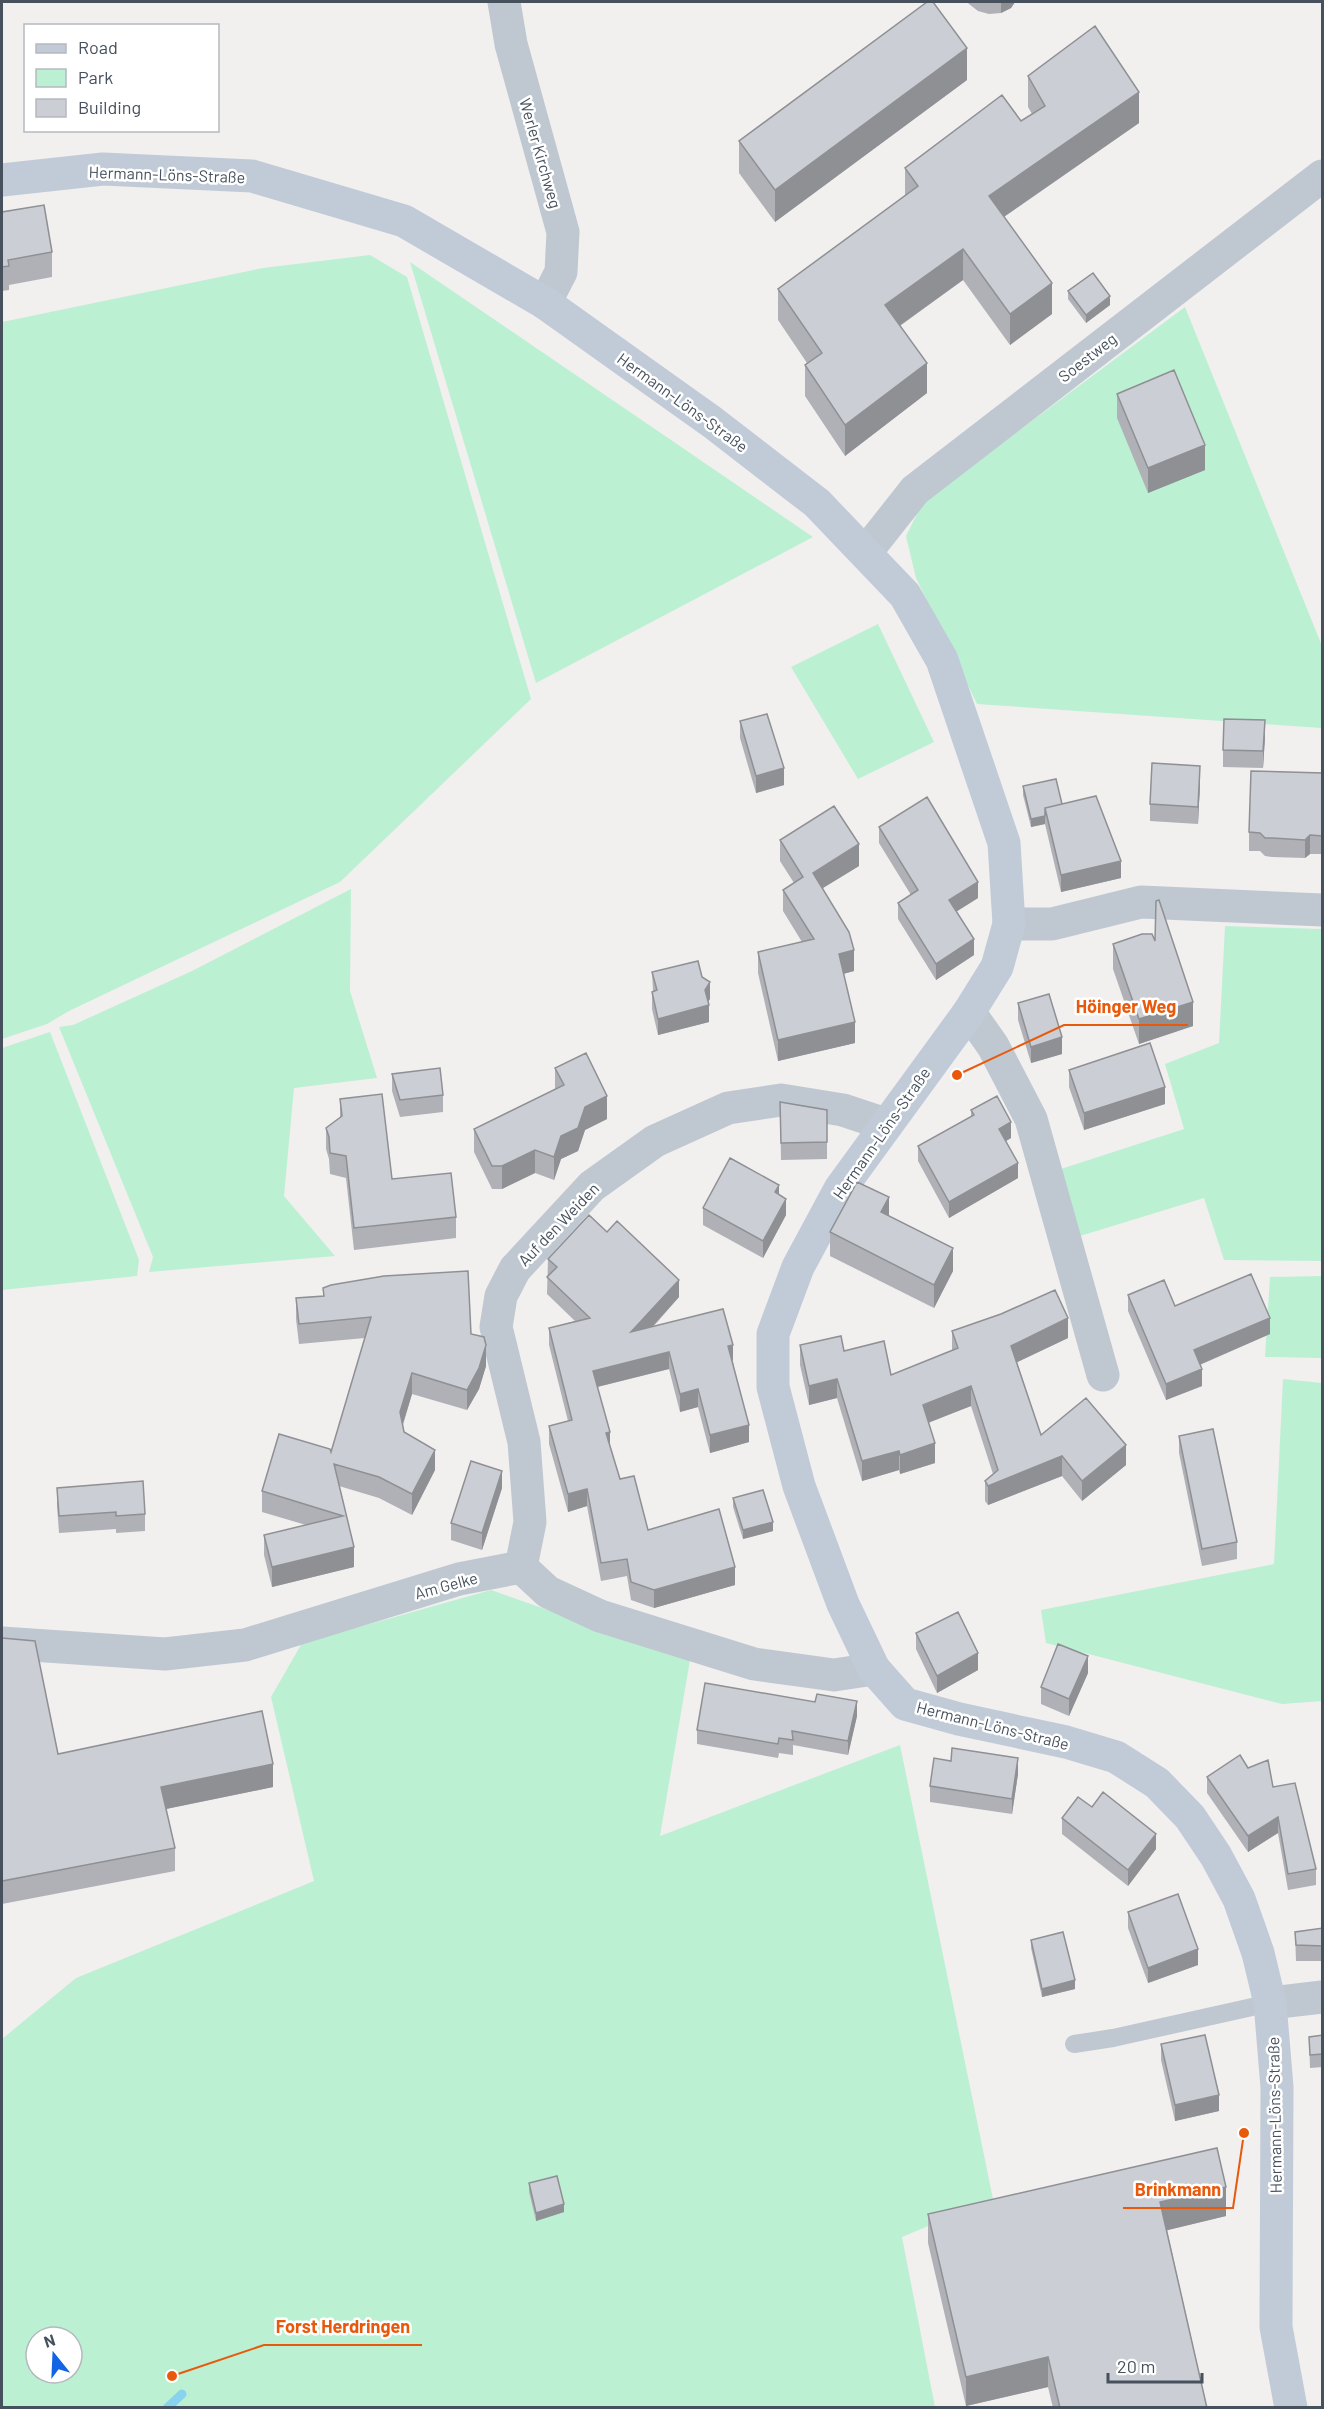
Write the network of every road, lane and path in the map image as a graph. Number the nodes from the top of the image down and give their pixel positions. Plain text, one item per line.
1 (504, 2) edge
2 (1323, 176) edge
3 (2, 180) edge
4 (545, 303) junction
5 (866, 552) junction
6 (1323, 910) edge
7 (1009, 924) junction
8 (969, 1012) junction
9 (885, 1124) junction
10 (1103, 1375) dead end
11 (521, 1567) junction
12 (2, 1643) edge
13 (874, 1669) junction
14 (1323, 1997) edge
15 (1270, 2003) junction
16 (1074, 2044) dead end
17 (1291, 2408) edge

1 - 4 street, Werler Kirchweg
2 - 5 street, Soestweg
3 - 4 street, Hermann-Löns-Straße
4 - 5 street, Hermann-Löns-Straße
5 - 7 street, Hermann-Löns-Straße
6 - 7 street
7 - 8 street, Hermann-Löns-Straße
8 - 9 street, Hermann-Löns-Straße
8 - 10 street
9 - 11 street, Auf den Weiden
9 - 13 street, Hermann-Löns-Straße
11 - 12 street, Am Gelke
11 - 13 street
13 - 15 street, Hermann-Löns-Straße
14 - 15 street
15 - 16 lane
15 - 17 street, Hermann-Löns-Straße

